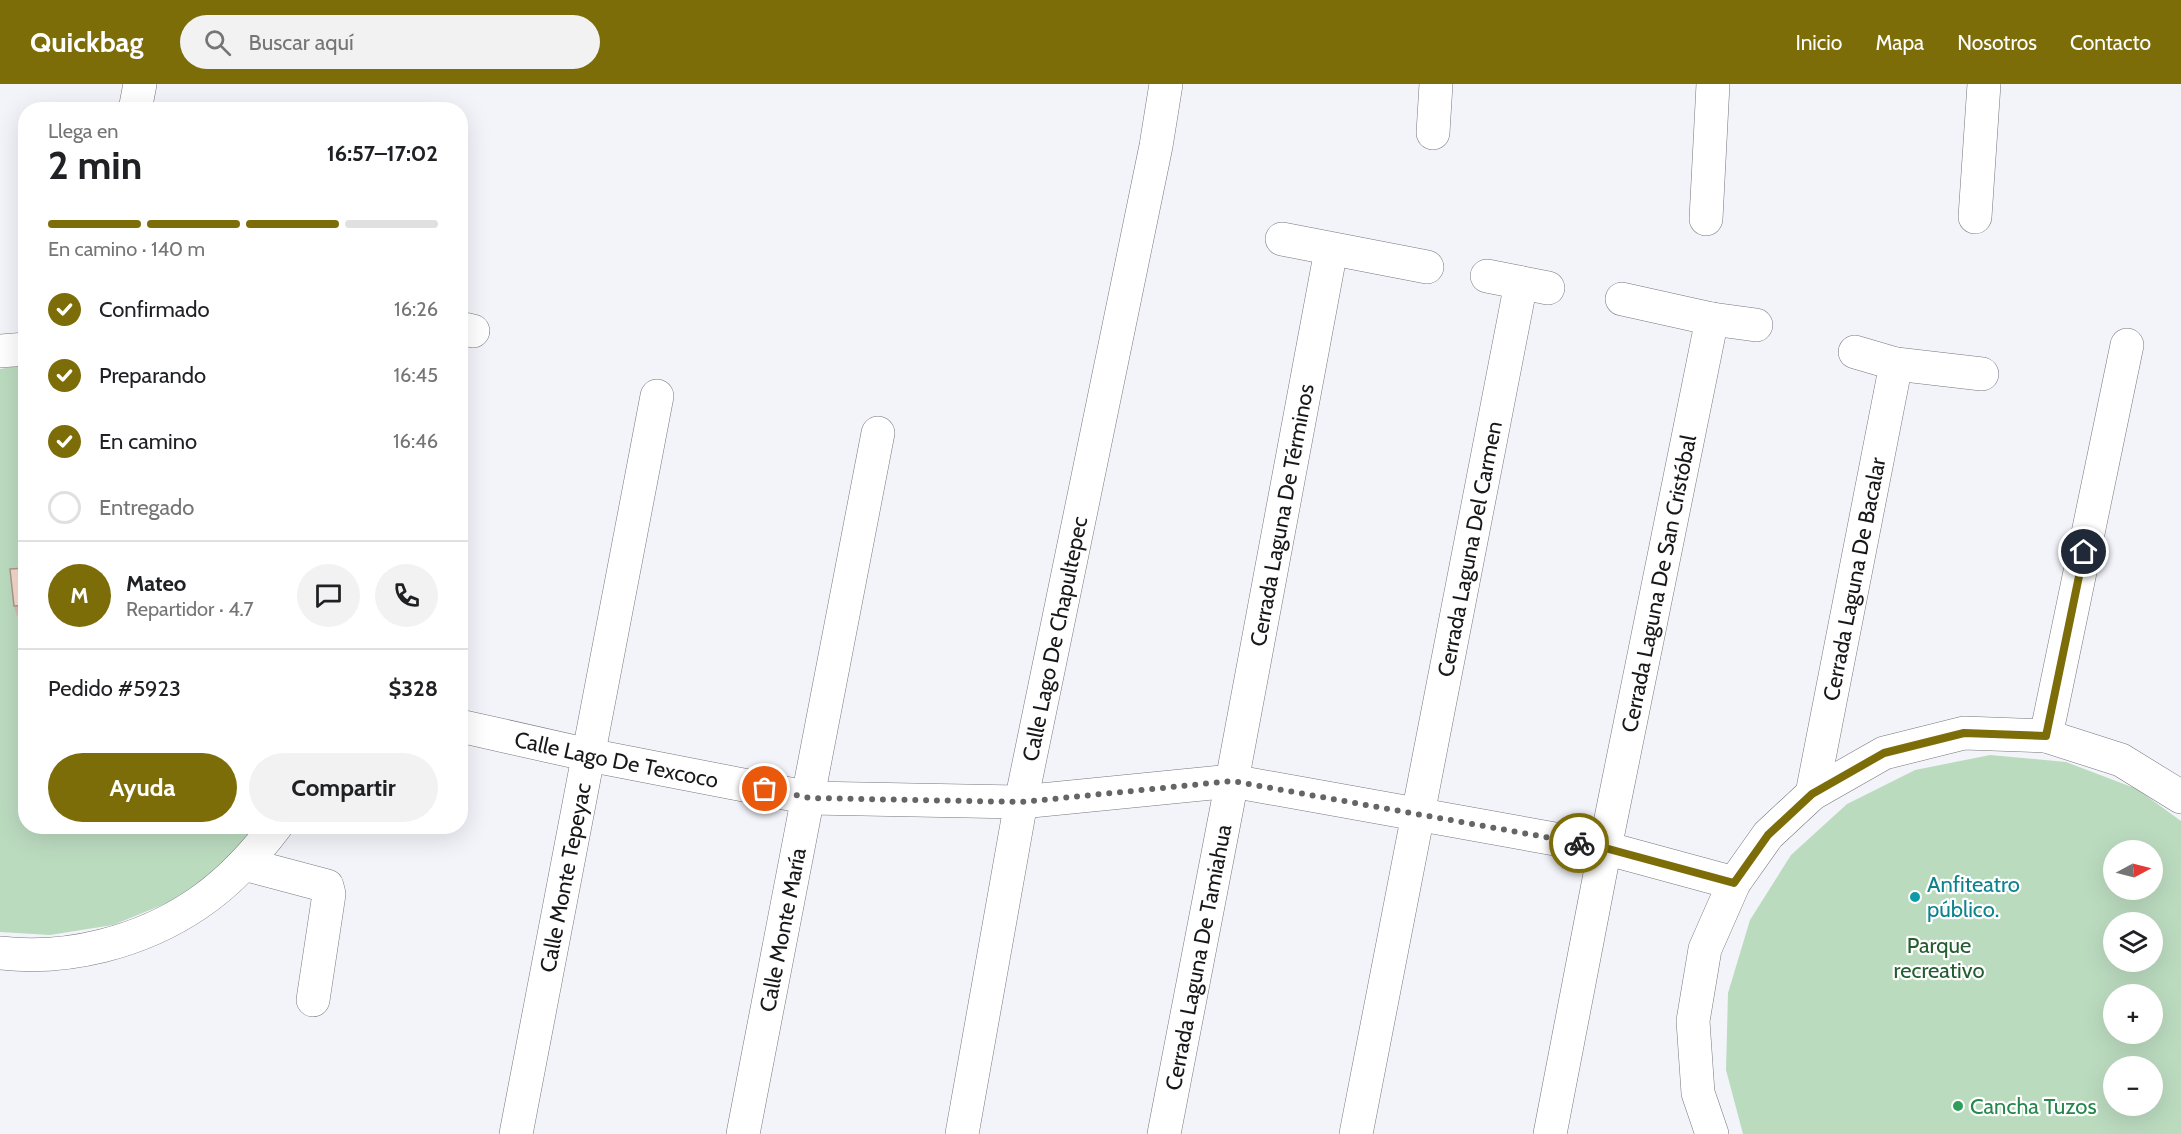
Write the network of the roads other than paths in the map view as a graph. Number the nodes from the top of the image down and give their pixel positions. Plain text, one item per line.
1 (140, 84) edge
2 (1166, 84) edge
3 (1436, 84) edge
4 (1713, 84) edge
5 (1984, 84) edge
6 (137, 102) edge
7 (1433, 134) dead end
8 (1975, 217) dead end
9 (1706, 219) dead end
10 (1282, 239) dead end
11 (1331, 250) junction
12 (1426, 267) dead end
13 (1487, 276) dead end
14 (1622, 299) dead end
15 (1712, 319) junction
16 (1756, 325) dead end
17 (2127, 345) dead end
18 (18, 350) edge
19 (0, 351) edge
20 (1855, 352) dead end
21 (1896, 364) junction
22 (1982, 374) dead end
23 (657, 396) dead end
24 (878, 433) dead end
25 (468, 728) edge
26 (2046, 736) junction
27 (589, 755) junction
28 (1232, 781) junction
29 (1812, 794) junction
30 (2181, 797) edge
31 (810, 798) junction
32 (1022, 802) junction
33 (1418, 814) junction
34 (269, 834) edge
35 (1605, 848) junction
36 (244, 864) junction
37 (1734, 883) junction
38 (0, 953) edge
39 (313, 1000) dead end
40 (516, 1134) edge
41 (743, 1134) edge
42 (962, 1134) edge
43 (1164, 1134) edge
44 (1356, 1134) edge
45 (1550, 1134) edge
46 (1712, 1134) edge

1 - 6 street
2 - 32 street, Calle Lago De Chapultepec
3 - 7 street
4 - 9 street
5 - 8 street
10 - 11 street
11 - 12 street
11 - 28 street, Cerrada Laguna De Términos
13 - 33 street, Cerrada Laguna Del Carmen
14 - 15 street
15 - 16 street
15 - 35 street, Cerrada Laguna De San Cristóbal
17 - 26 street
18 - 19 street
20 - 21 street
21 - 22 street
21 - 29 street, Cerrada Laguna De Bacalar
23 - 27 street, Calle Monte Tepeyac
24 - 31 street, Calle Monte María
25 - 27 street, Calle Lago De Texcoco
26 - 29 street
26 - 30 street
27 - 31 street, Calle Lago De Texcoco
27 - 40 street, Calle Monte Tepeyac
28 - 32 street, Calle Lago De Texcoco
28 - 33 street, Calle Lago De Texcoco
28 - 43 street, Cerrada Laguna De Tamiahua
29 - 37 street
31 - 32 street, Calle Lago De Texcoco
31 - 41 street, Calle Monte María
32 - 42 street, Calle Lago De Chapultepec
33 - 35 street, Calle Lago De Texcoco
33 - 44 street, Cerrada Laguna Del Carmen
34 - 36 street
35 - 37 street, Calle Lago De Texcoco
35 - 45 street, Cerrada Laguna De San Cristóbal
36 - 38 street
36 - 39 street
37 - 46 street

